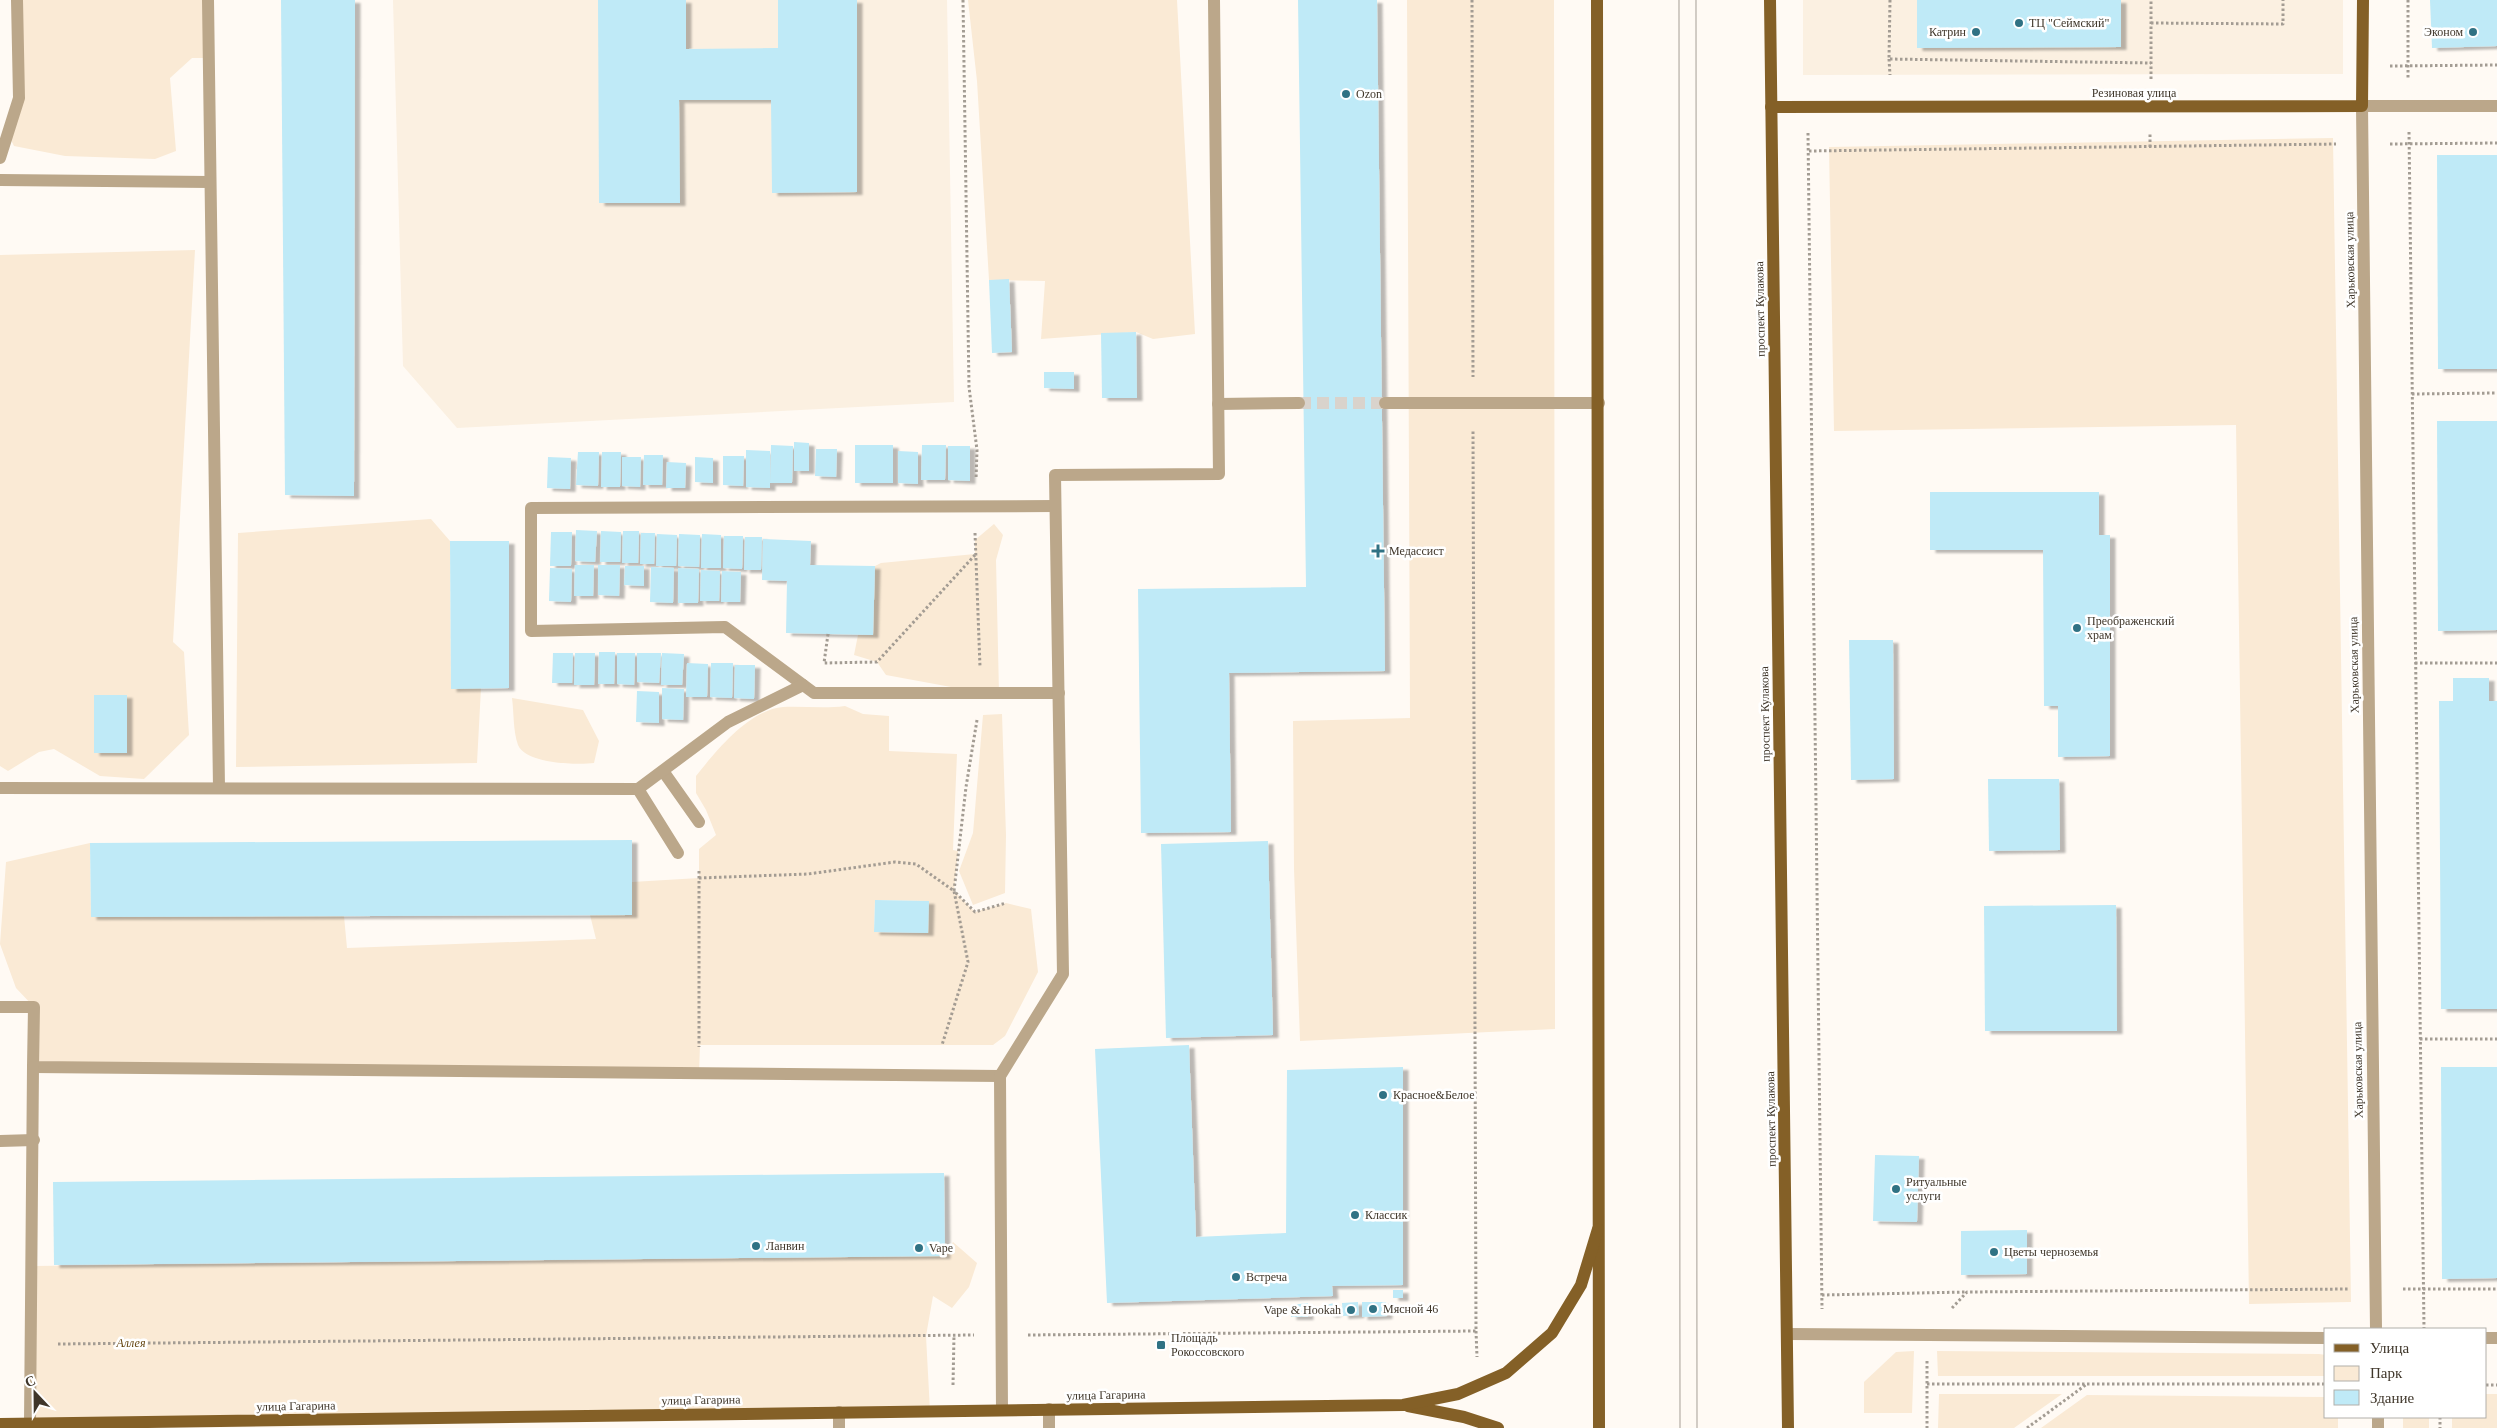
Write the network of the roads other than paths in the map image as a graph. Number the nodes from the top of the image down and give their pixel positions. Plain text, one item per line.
1 (18, 0) edge
2 (208, 0) edge
3 (1214, 0) edge
4 (1597, 0) edge
5 (1770, 0) edge
6 (2362, 0) edge
7 (2362, 106) junction
8 (2497, 106) edge
9 (1771, 107) junction
10 (0, 158) edge
11 (0, 180) edge
12 (210, 182) junction
13 (1300, 403) tunnel mouth
14 (1385, 403) tunnel mouth
15 (1599, 403) junction
16 (1218, 404) junction
17 (1056, 506) junction
18 (803, 685) junction
19 (1059, 693) junction
20 (663, 771) junction
21 (0, 788) edge
22 (219, 788) junction
23 (638, 788) junction
24 (699, 822) dead end
25 (678, 853) dead end
26 (0, 1007) edge
27 (33, 1068) junction
28 (1000, 1076) junction
29 (34, 1140) junction
30 (0, 1141) edge
31 (1598, 1229) junction
32 (2376, 1328) edge
33 (1788, 1334) junction
34 (2324, 1338) edge
35 (1403, 1405) junction
36 (1049, 1409) junction
37 (1002, 1410) junction
38 (839, 1412) junction
39 (30, 1423) junction
40 (4, 1425) edge
41 (839, 1428) edge
42 (1049, 1428) edge
43 (1498, 1428) edge
44 (1599, 1428) edge
45 (1788, 1428) edge

1 - 10 street
2 - 12 street
3 - 16 street
4 - 15 main road
5 - 9 main road, проспект Кулакова
6 - 7 main road, Харьковская улица
7 - 8 street, Резиновая улица
7 - 9 main road, Резиновая улица
7 - 32 street, Харьковская улица
9 - 33 main road, проспект Кулакова
11 - 12 street
12 - 22 street
13 - 16 street
14 - 15 street
15 - 31 main road
16 - 17 street
17 - 18 street
17 - 19 street
18 - 19 street
18 - 20 street
19 - 28 street
20 - 23 street
20 - 24 street
21 - 22 street
22 - 23 street
23 - 25 street
26 - 27 street
27 - 28 street
27 - 29 street
28 - 37 street
29 - 30 street
29 - 39 street
31 - 35 main road
31 - 44 main road
33 - 34 street
33 - 45 main road, проспект Кулакова
35 - 36 main road, улица Гагарина
35 - 43 main road
36 - 37 main road, улица Гагарина
36 - 42 street
37 - 38 main road, улица Гагарина
38 - 39 main road, улица Гагарина
38 - 41 street
39 - 40 main road, улица Гагарина

